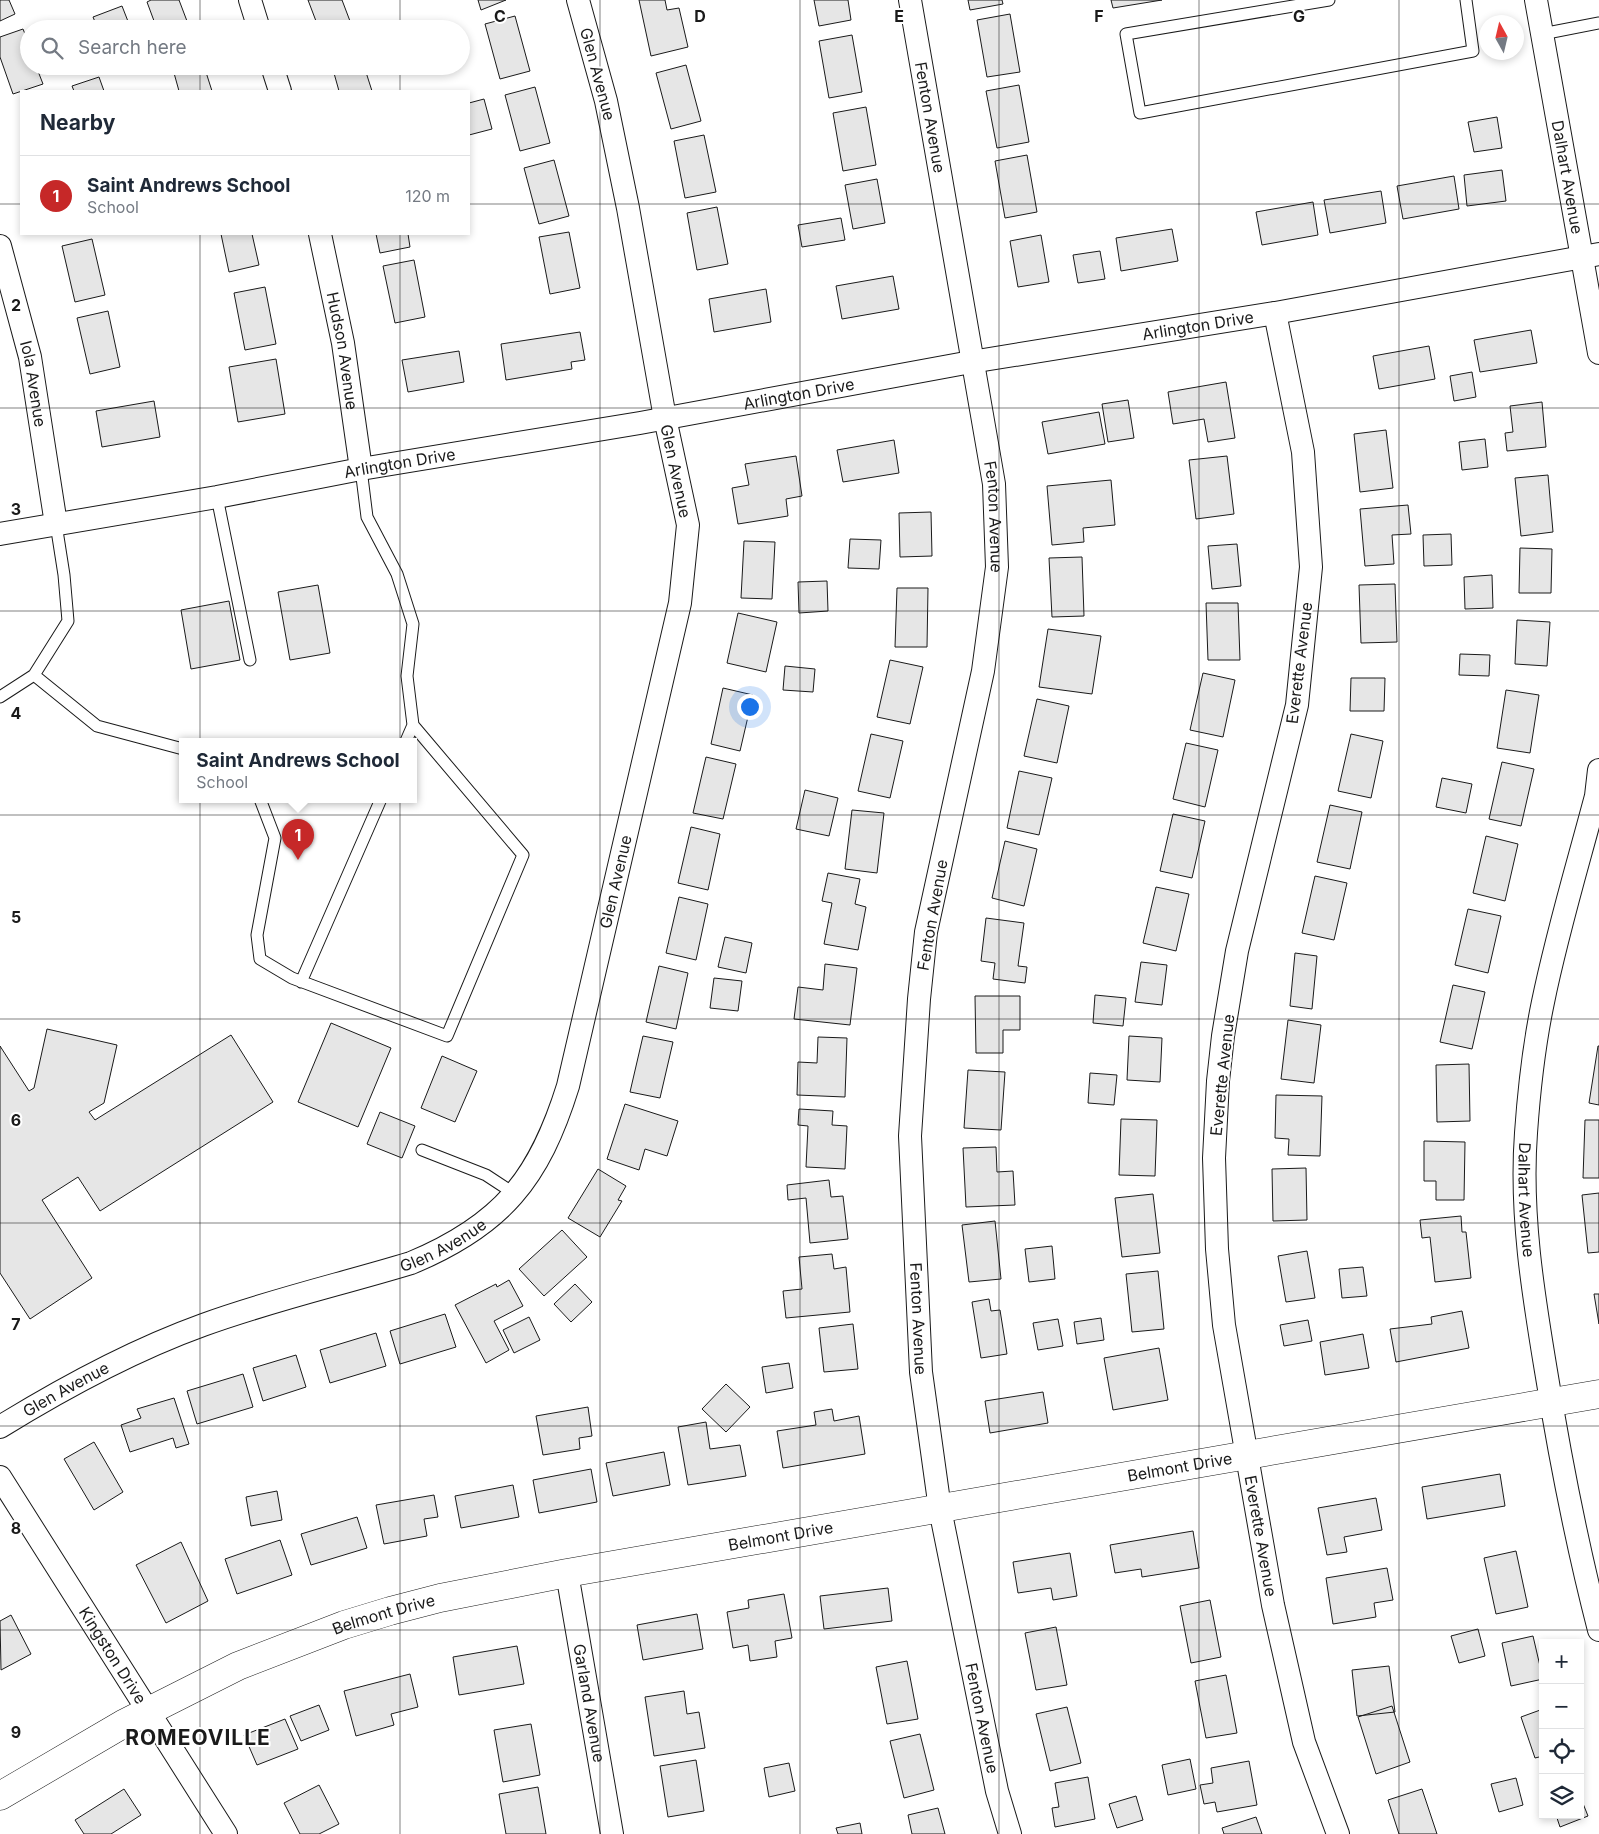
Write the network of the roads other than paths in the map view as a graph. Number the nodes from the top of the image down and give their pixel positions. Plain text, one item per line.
1 (250, 0) edge
2 (578, 0) edge
3 (910, 0) edge
4 (1329, 0) edge
5 (1466, 0) edge
6 (1536, 0) edge
7 (256, 20) edge
8 (1599, 24) edge
9 (1542, 34) junction
10 (275, 75) edge
11 (280, 90) edge
12 (320, 235) edge
13 (0, 246) edge
14 (1590, 256) edge
15 (1275, 312) junction
16 (1599, 353) edge
17 (971, 362) junction
18 (666, 418) junction
19 (361, 469) junction
20 (217, 497) junction
21 (56, 524) junction
22 (0, 534) edge
23 (250, 660) dead end
24 (34, 675) junction
25 (0, 697) edge
26 (414, 725) junction
27 (408, 738) edge
28 (179, 748) edge
29 (1599, 770) edge
30 (262, 803) edge
31 (379, 803) edge
32 (301, 982) junction
33 (422, 1150) dead end
34 (515, 1194) junction
35 (1599, 1394) edge
36 (1551, 1402) junction
37 (0, 1427) edge
38 (1246, 1456) junction
39 (0, 1477) edge
40 (940, 1508) junction
41 (567, 1573) junction
42 (1599, 1630) edge
43 (148, 1712) junction
44 (0, 1796) edge
45 (226, 1834) edge
46 (612, 1834) edge
47 (1010, 1834) edge
48 (1338, 1834) edge

1 - 7 street
2 - 18 street, Glen Avenue
3 - 17 street, Fenton Avenue
4 - 5 lane
6 - 9 street, Dalhart Avenue
8 - 9 lane
9 - 14 street, Dalhart Avenue
10 - 11 street
12 - 19 street, Hudson Avenue
13 - 21 street, Iola Avenue
14 - 15 street, Arlington Drive
14 - 16 street, Dalhart Avenue
15 - 17 street, Arlington Drive
15 - 38 street, Everette Avenue
17 - 18 street, Arlington Drive
17 - 40 street, Fenton Avenue
18 - 19 street, Arlington Drive
18 - 34 street, Glen Avenue
19 - 20 street, Arlington Drive
19 - 26 lane
20 - 21 street, Arlington Drive
20 - 23 lane
21 - 22 street, Arlington Drive
21 - 24 lane
24 - 25 lane
24 - 28 lane
26 - 27 lane
26 - 32 lane
29 - 36 street, Dalhart Avenue
30 - 32 lane
31 - 32 lane
33 - 34 lane
34 - 37 street, Glen Avenue
35 - 36 street, Belmont Drive
36 - 38 street, Belmont Drive
36 - 42 street, Dalhart Avenue
38 - 40 street, Belmont Drive
38 - 48 street, Everette Avenue
39 - 43 street, Kingston Drive
40 - 41 street, Belmont Drive
40 - 47 street, Fenton Avenue
41 - 43 street, Belmont Drive
41 - 46 street, Garland Avenue
43 - 44 street, Belmont Drive
43 - 45 street, Kingston Drive

